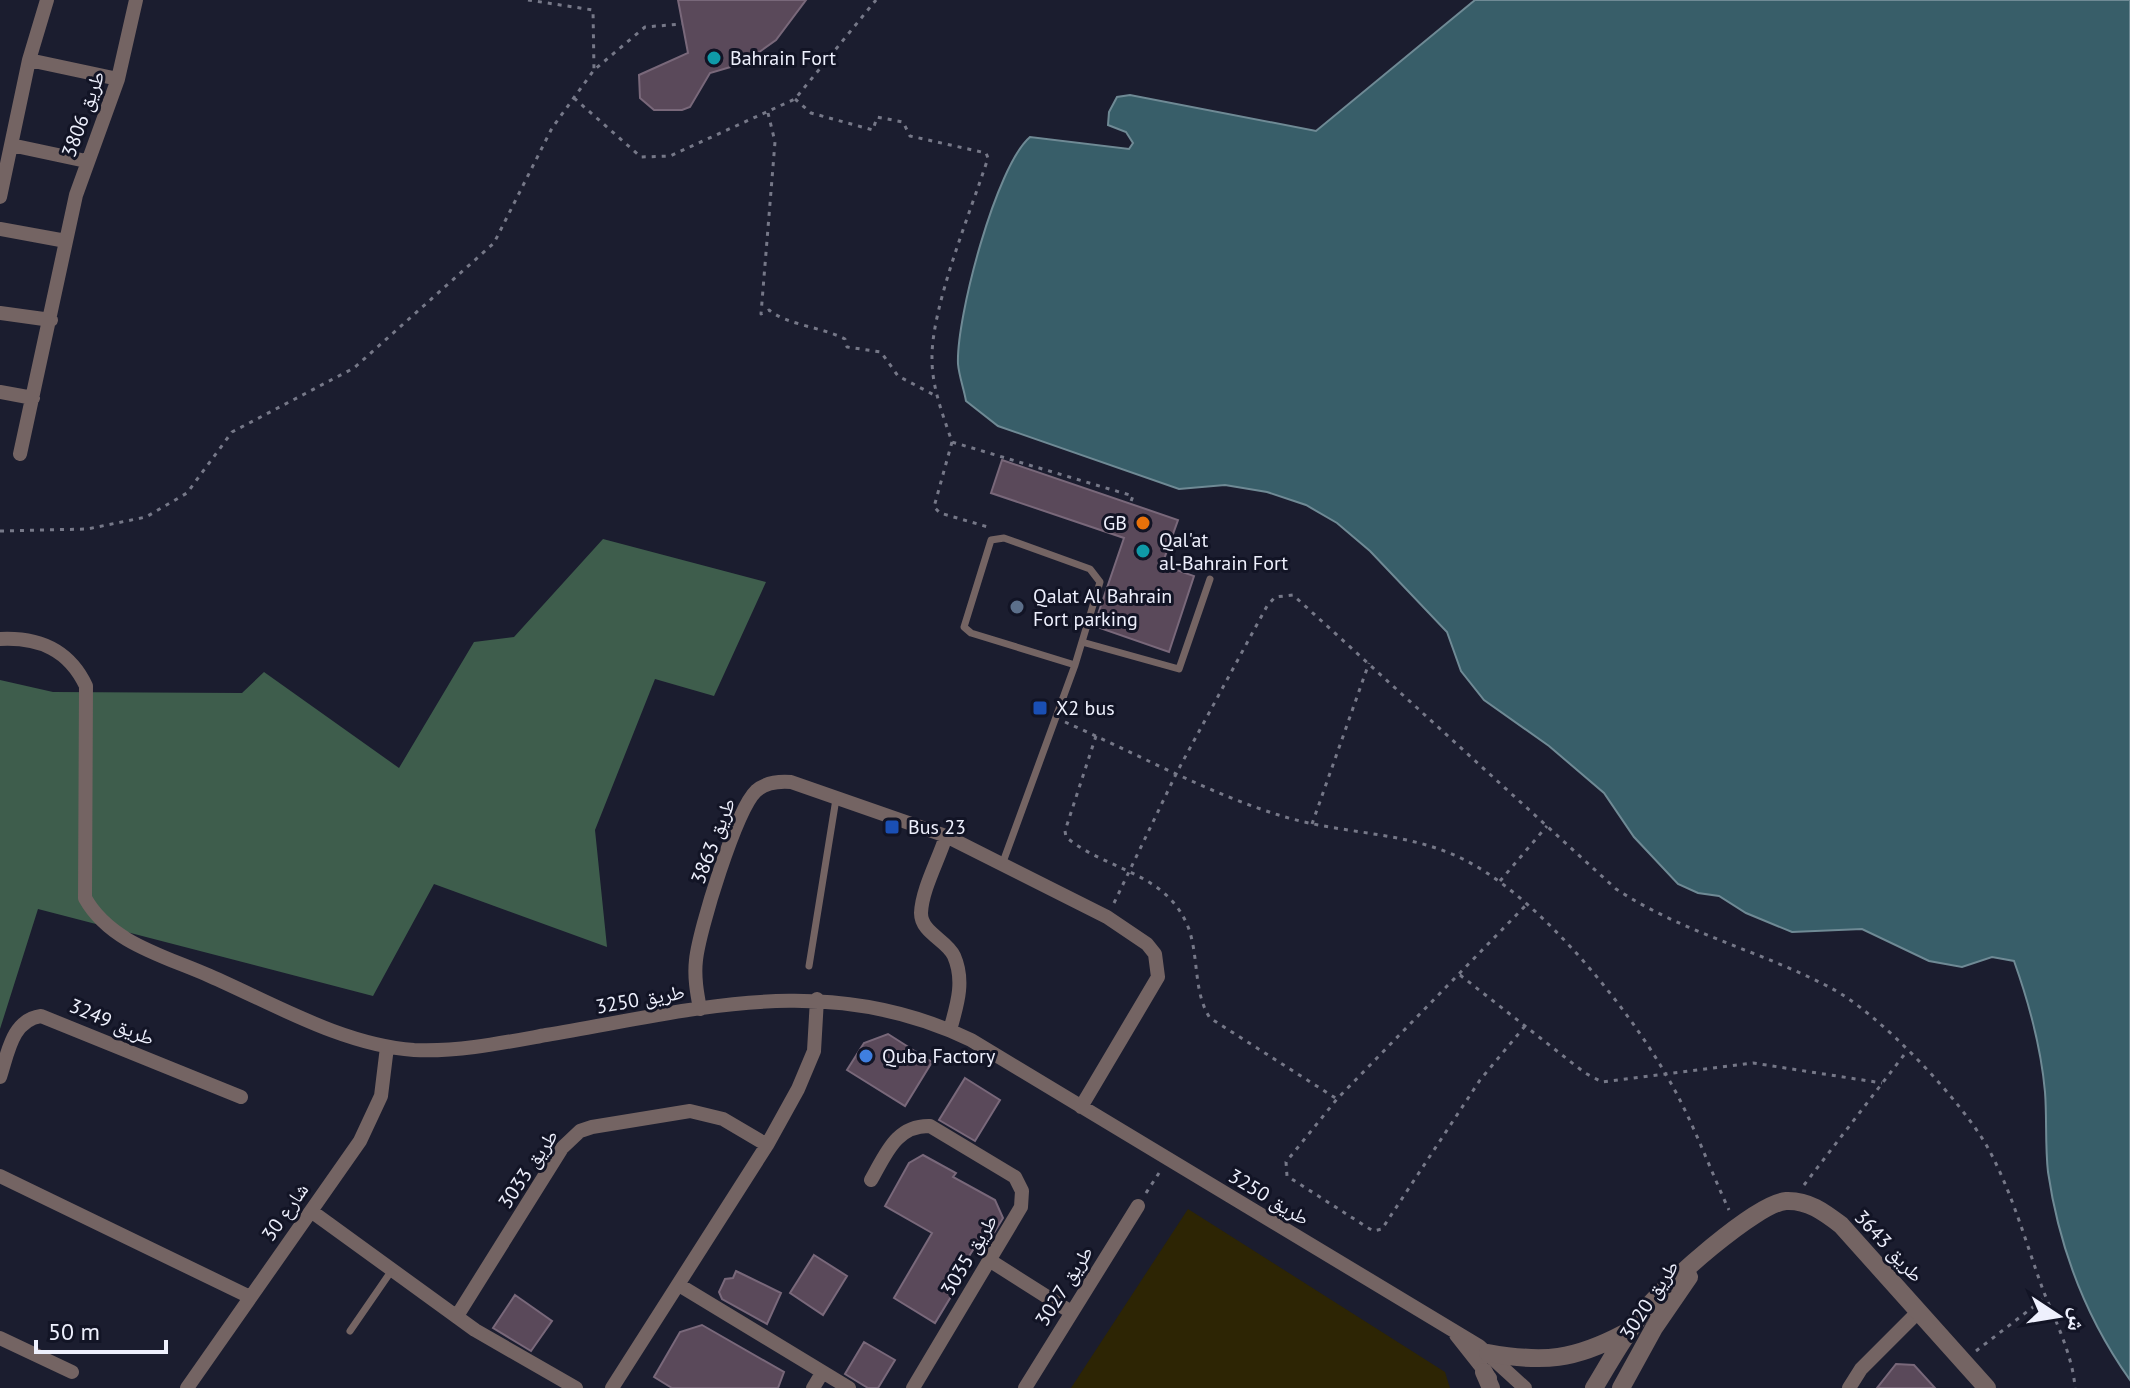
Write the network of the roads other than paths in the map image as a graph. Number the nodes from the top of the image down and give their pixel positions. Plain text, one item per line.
1 (47, 0) edge
2 (136, 0) edge
3 (29, 60) junction
4 (118, 79) junction
5 (11, 145) junction
6 (86, 161) junction
7 (0, 197) edge
8 (0, 229) edge
9 (66, 241) junction
10 (0, 313) edge
11 (51, 320) junction
12 (0, 392) edge
13 (33, 398) junction
14 (20, 454) dead end
15 (1210, 579) dead end
16 (0, 629) edge
17 (17, 638) junction
18 (0, 639) edge
19 (1082, 642) junction
20 (1075, 665) junction
21 (836, 799) junction
22 (946, 836) junction
23 (1003, 862) junction
24 (809, 966) dead end
25 (817, 999) junction
26 (700, 1009) junction
27 (950, 1030) junction
28 (387, 1047) junction
29 (0, 1077) edge
30 (241, 1097) dead end
31 (1081, 1107) junction
32 (767, 1145) junction
33 (0, 1176) edge
34 (871, 1180) dead end
35 (1138, 1206) road end
36 (311, 1211) junction
37 (1702, 1259) junction
38 (989, 1260) junction
39 (392, 1270) junction
40 (679, 1285) junction
41 (250, 1297) junction
42 (1919, 1311) junction
43 (1071, 1312) junction
44 (457, 1316) junction
45 (350, 1331) dead end
46 (1628, 1332) junction
47 (1455, 1335) junction
48 (0, 1338) edge
49 (1488, 1353) junction
50 (72, 1372) dead end
51 (822, 1373) junction
52 (1487, 1380) edge
53 (187, 1388) edge
54 (576, 1388) edge
55 (612, 1388) edge
56 (813, 1388) edge
57 (849, 1388) edge
58 (913, 1388) edge
59 (1025, 1388) edge
60 (1499, 1388) edge
61 (1525, 1388) edge
62 (1594, 1388) edge
63 (1621, 1388) edge
64 (1849, 1388) edge
65 (1987, 1388) edge

1 - 3 street
2 - 4 street, طريق 3806
3 - 4 street
3 - 5 street
4 - 6 street, طريق 3806
5 - 6 street
5 - 7 street
6 - 9 street, طريق 3806
8 - 9 street
9 - 11 street, طريق 3806
10 - 11 street
11 - 13 street, طريق 3806
12 - 13 street
13 - 14 street, طريق 3806
15 - 19 lane
16 - 17 street, طريق 3250
17 - 18 street, طريق 3250
17 - 28 street, طريق 3250
19 - 20 lane
19 - 20 lane
20 - 23 lane
21 - 22 street, طريق 3863
21 - 24 lane
21 - 26 street, طريق 3863
22 - 23 street, طريق 3863
22 - 27 street
23 - 31 street, طريق 3863
25 - 26 street, طريق 3250
25 - 27 street, طريق 3250
25 - 32 street
26 - 28 street, طريق 3250
27 - 31 street, طريق 3250
28 - 36 street, شارع 30
29 - 30 street, طريق 3249
31 - 47 street, طريق 3250
32 - 40 street
32 - 44 street, طريق 3033
33 - 41 street
34 - 38 street, طريق 3035
35 - 43 street, طريق 3027
36 - 39 street
36 - 41 street, شارع 30
37 - 42 street, طريق 3643
37 - 46 street, طريق 3020
37 - 63 street, طريق 3020
38 - 43 street
38 - 58 street, طريق 3035
39 - 44 street
39 - 45 lane
40 - 51 street
40 - 55 street
41 - 53 street, شارع 30
42 - 64 street, طريق 3643
42 - 65 street, طريق 3643
43 - 59 street, طريق 3027
44 - 54 street
46 - 49 street
46 - 62 street, طريق 3020
47 - 49 street, طريق 3250
47 - 52 street, طريق 3250
48 - 50 street
49 - 61 street, طريق 3250
51 - 56 street
51 - 57 street
52 - 60 street, طريق 3250

